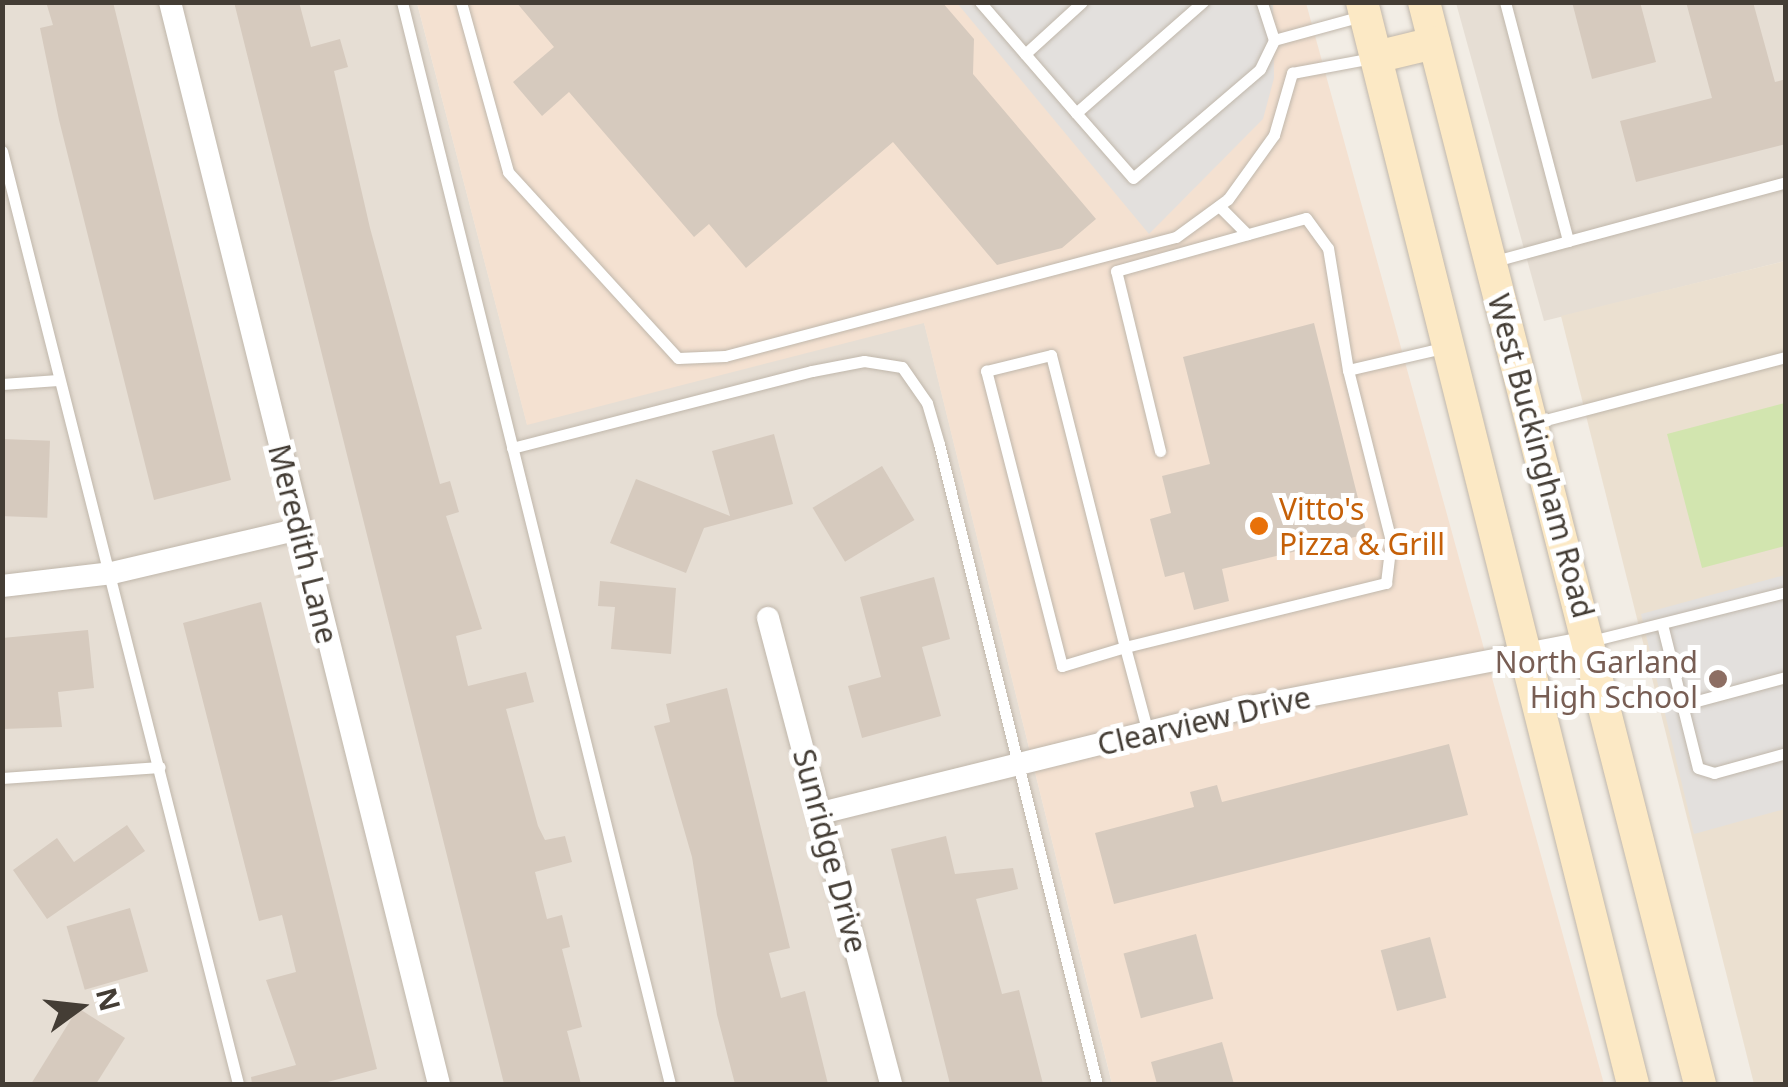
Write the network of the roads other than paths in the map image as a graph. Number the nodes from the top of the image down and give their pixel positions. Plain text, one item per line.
1 (170, 2) edge
2 (402, 2) edge
3 (461, 2) edge
4 (980, 2) edge
5 (1082, 2) edge
6 (1203, 2) edge
7 (1262, 2) edge
8 (1424, 2) edge
9 (1505, 2) edge
10 (1363, 9) edge
11 (1274, 40) junction
12 (1434, 43) junction
13 (1025, 54) junction
14 (1376, 57) junction
15 (1076, 113) junction
16 (2, 150) edge
17 (1786, 182) edge
18 (1218, 206) junction
19 (1246, 234) junction
20 (1568, 241) junction
21 (1490, 263) junction
22 (1451, 346) junction
23 (1786, 357) edge
24 (1348, 370) junction
25 (58, 380) junction
26 (2, 384) edge
27 (1534, 423) junction
28 (512, 448) junction
29 (1160, 451) dead end
30 (299, 530) junction
31 (112, 573) junction
32 (2, 586) edge
33 (1786, 592) edge
34 (768, 618) dead end
35 (1662, 624) junction
36 (1590, 642) junction
37 (1125, 647) junction
38 (1526, 656) junction
39 (1786, 677) edge
40 (1682, 704) junction
41 (1148, 732) junction
42 (1786, 753) edge
43 (1019, 764) junction
44 (160, 766) junction
45 (2, 778) edge
46 (821, 814) junction
47 (238, 1084) edge
48 (438, 1084) edge
49 (670, 1084) edge
50 (891, 1084) edge
51 (1098, 1084) edge
52 (1633, 1084) edge
53 (1700, 1084) edge

1 - 30 street, Meredith Lane
2 - 28 lane
3 - 18 lane
4 - 13 lane
5 - 13 lane
6 - 15 lane
7 - 11 lane
8 - 12 main road, West Buckingham Road
9 - 20 lane
10 - 11 lane
10 - 14 main road, West Buckingham Road
11 - 15 lane
12 - 14 main road
12 - 21 main road, West Buckingham Road
13 - 15 lane
14 - 18 lane
14 - 22 main road, West Buckingham Road
16 - 25 lane
17 - 20 lane
18 - 19 lane
19 - 24 lane
19 - 29 lane
20 - 21 lane
21 - 27 main road, West Buckingham Road
22 - 24 lane
22 - 38 main road, West Buckingham Road
23 - 27 lane
24 - 37 lane
25 - 26 lane
25 - 31 lane
27 - 36 main road, West Buckingham Road
28 - 43 lane
28 - 49 lane
30 - 31 street
30 - 48 street, Meredith Lane
31 - 32 street
31 - 44 lane
33 - 35 lane
34 - 46 street, Sunridge Drive
35 - 36 lane
35 - 40 lane
36 - 38 street, Clearview Drive
36 - 53 main road, West Buckingham Road
37 - 37 lane
37 - 41 lane
38 - 41 street, Clearview Drive
38 - 52 main road, West Buckingham Road
39 - 40 lane
40 - 42 lane
41 - 43 street, Clearview Drive
43 - 46 street, Clearview Drive
43 - 51 lane
44 - 45 lane
44 - 47 lane
46 - 50 street, Sunridge Drive

